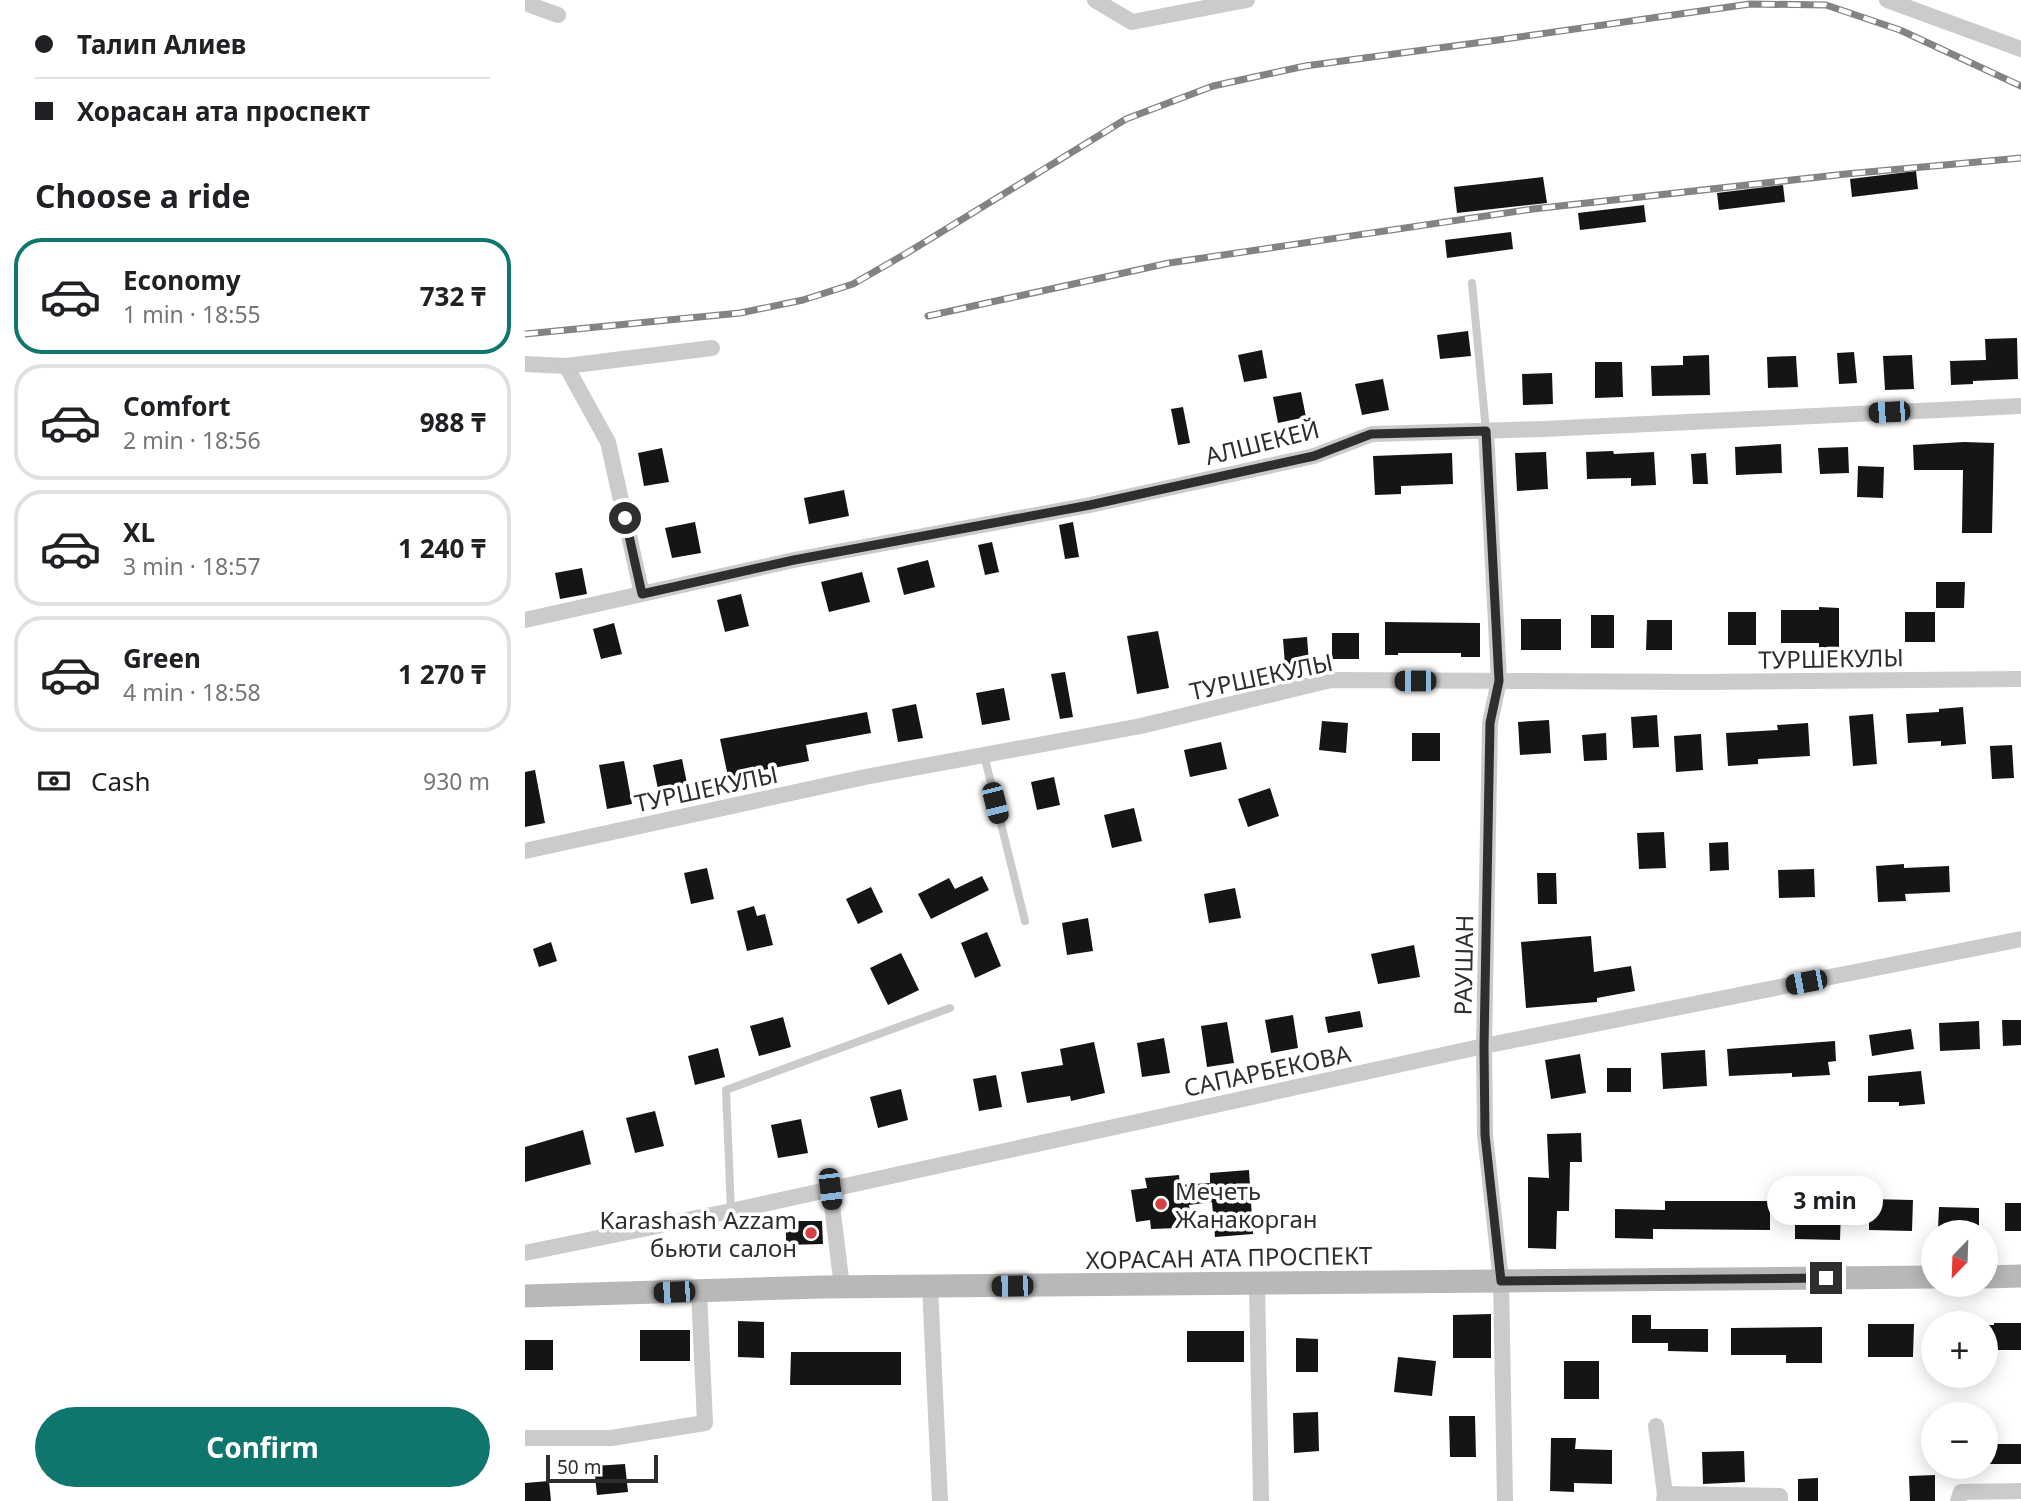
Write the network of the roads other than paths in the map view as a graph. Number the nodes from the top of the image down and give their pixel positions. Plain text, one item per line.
1 (1094, 0) edge
2 (1247, 0) edge
3 (1888, 0) edge
4 (525, 3) edge
5 (558, 15) dead end
6 (2021, 49) edge
7 (1472, 283) dead end
8 (712, 348) dead end
9 (525, 364) edge
10 (566, 366) junction
11 (2021, 406) edge
12 (1486, 431) junction
13 (642, 594) junction
14 (525, 620) edge
15 (2021, 679) edge
16 (1499, 681) junction
17 (984, 755) junction
18 (525, 851) edge
19 (1024, 921) dead end
20 (2021, 939) edge
21 (950, 1008) dead end
22 (1484, 1046) junction
23 (830, 1189) junction
24 (731, 1211) junction
25 (525, 1252) edge
26 (2021, 1276) edge
27 (1921, 1277) edge
28 (1999, 1277) edge
29 (1501, 1281) junction
30 (1257, 1283) junction
31 (930, 1286) junction
32 (842, 1287) junction
33 (699, 1291) junction
34 (525, 1296) edge
35 (1656, 1426) dead end
36 (525, 1438) edge
37 (2021, 1491) edge
38 (1664, 1498) edge
39 (940, 1501) edge
40 (1261, 1501) edge
41 (1505, 1501) edge
42 (1780, 1501) edge
43 (1958, 1501) edge

1 - 2 street
3 - 6 street
4 - 5 street
7 - 12 lane
8 - 10 street
9 - 10 street
10 - 13 street
11 - 12 street, АЛШЕКЕЙ
12 - 13 street, АЛШЕКЕЙ
12 - 16 street, РАУШАН
13 - 14 street, АЛШЕКЕЙ
15 - 16 street, ТУРШЕКУЛЫ
16 - 17 street, ТУРШЕКУЛЫ
16 - 22 street, РАУШАН
17 - 18 street, ТУРШЕКУЛЫ
17 - 19 lane
20 - 22 street, САПАРБЕКОВА
21 - 24 lane
22 - 23 street, САПАРБЕКОВА
22 - 29 street, РАУШАН
23 - 24 street, САПАРБЕКОВА
23 - 32 street
24 - 25 street, САПАРБЕКОВА
26 - 28 main road
27 - 29 main road, ХОРАСАН АТА ПРОСПЕКТ
29 - 30 main road, ХОРАСАН АТА ПРОСПЕКТ
29 - 41 street, РАУШАН
30 - 31 main road, ХОРАСАН АТА ПРОСПЕКТ
30 - 40 street
31 - 32 main road, ХОРАСАН АТА ПРОСПЕКТ
31 - 39 street
32 - 33 main road, ХОРАСАН АТА ПРОСПЕКТ
33 - 34 main road, ХОРАСАН АТА ПРОСПЕКТ
33 - 36 street
35 - 38 street
37 - 43 street
38 - 42 street

